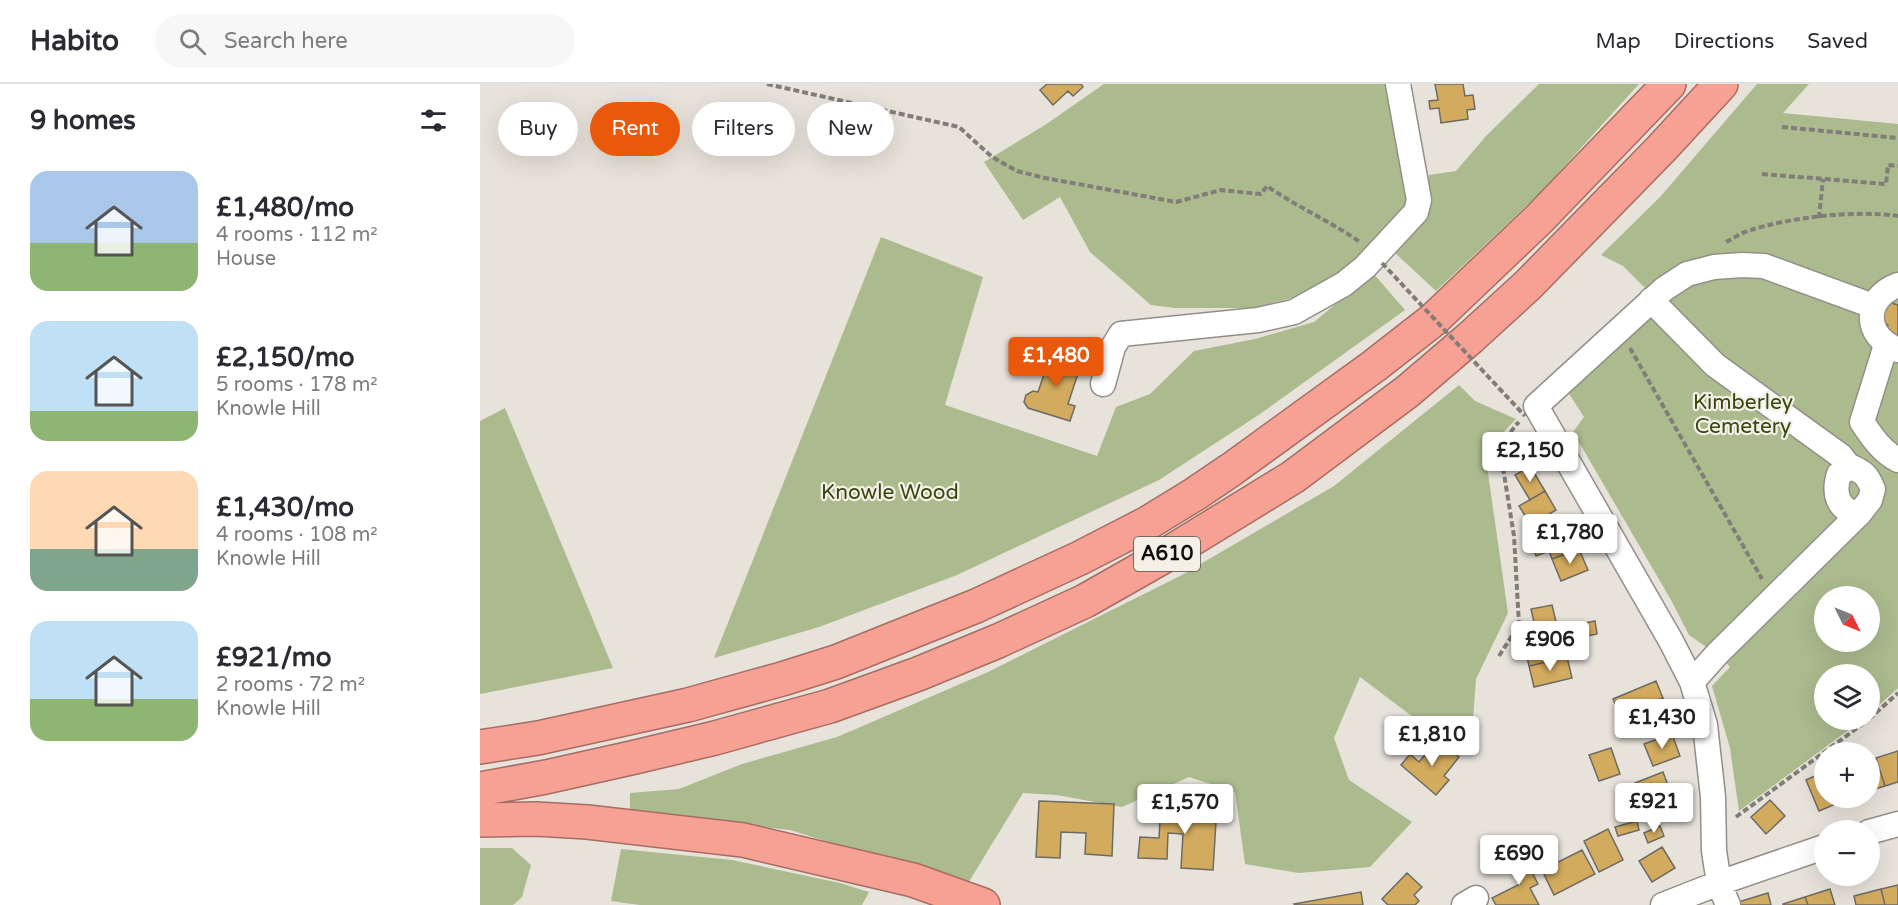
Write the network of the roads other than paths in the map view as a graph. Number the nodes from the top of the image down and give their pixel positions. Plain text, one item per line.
1 (1398, 84) edge
2 (1669, 84) edge
3 (1721, 84) edge
4 (1898, 285) edge
5 (1651, 300) junction
6 (1873, 306) junction
7 (1892, 347) edge
8 (1102, 384) dead end
9 (1898, 460) edge
10 (1692, 682) junction
11 (480, 747) edge
12 (480, 789) edge
13 (480, 820) edge
14 (1898, 824) edge
15 (1880, 829) edge
16 (1814, 852) edge
17 (1724, 894) edge
18 (983, 905) edge
19 (1663, 905) edge

1 - 8 street
2 - 11 highway, A610
3 - 12 highway, A610
4 - 6 street
5 - 6 street
5 - 10 street
5 - 10 street
6 - 7 street
7 - 9 street
10 - 17 street
13 - 18 highway
14 - 15 street
16 - 17 street
17 - 19 street

